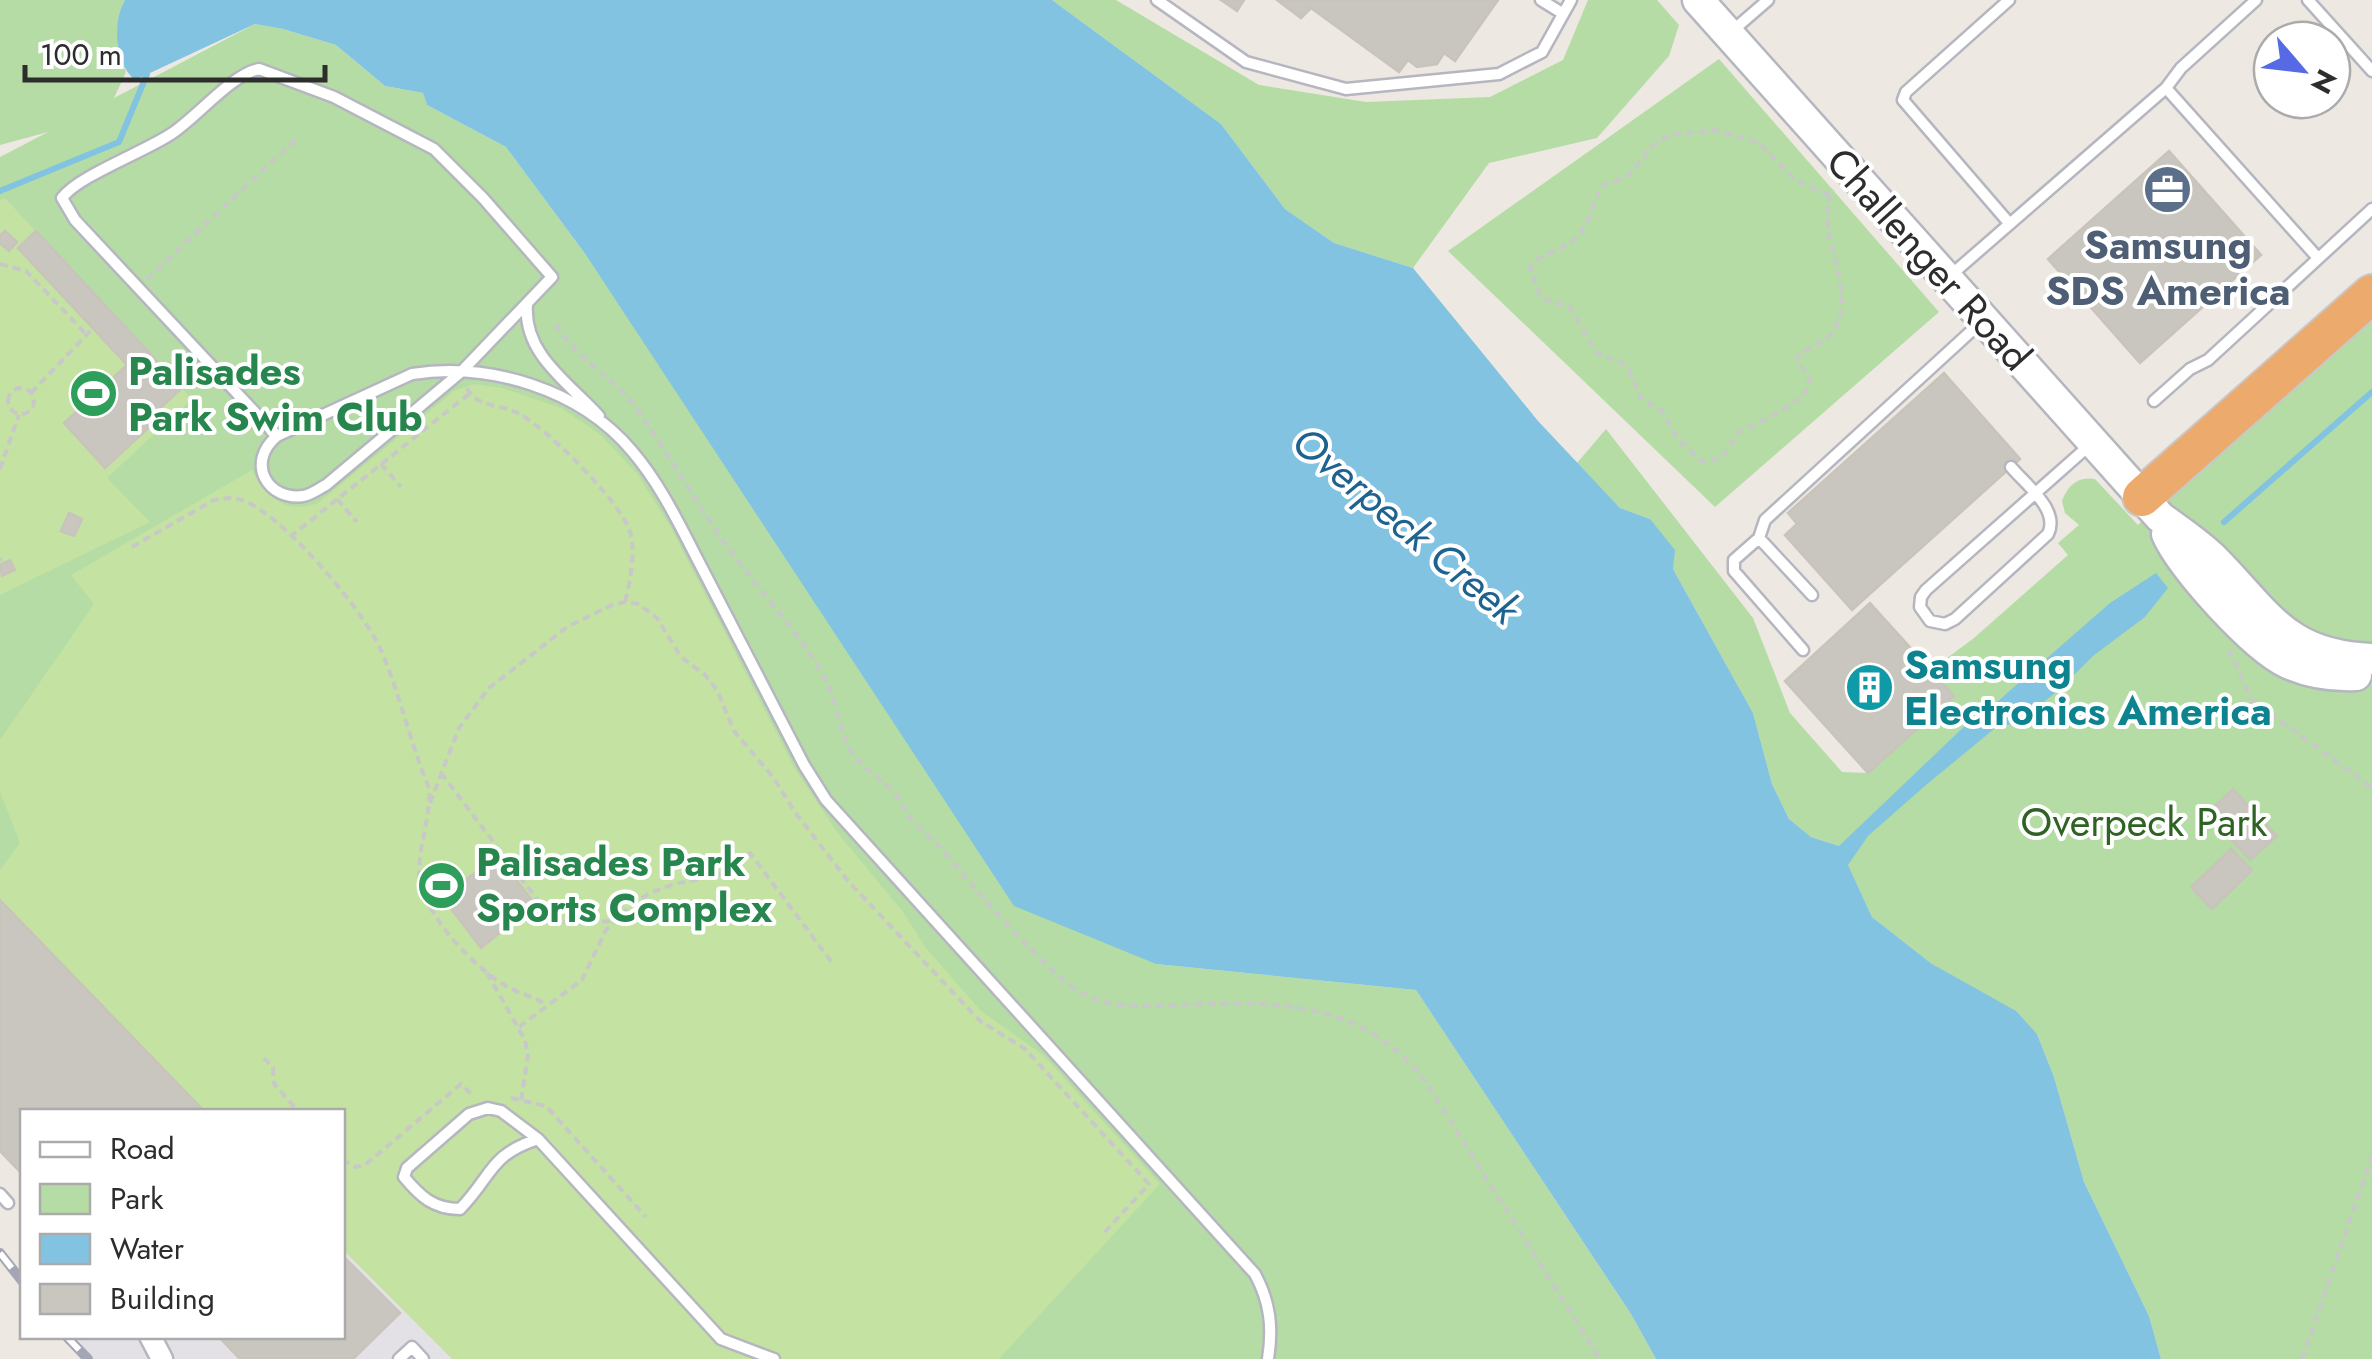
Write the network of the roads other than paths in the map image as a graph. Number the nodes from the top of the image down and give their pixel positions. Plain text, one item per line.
1 (1157, 0) edge
2 (1541, 0) edge
3 (1571, 0) edge
4 (1698, 0) edge
5 (1768, 0) edge
6 (2008, 0) edge
7 (2256, 0) edge
8 (2308, 0) edge
9 (1562, 13) junction
10 (1728, 34) junction
11 (2372, 71) edge
12 (2166, 88) junction
13 (2372, 209) edge
14 (2009, 223) junction
15 (2318, 258) junction
16 (1947, 279) junction
17 (2372, 294) edge
18 (528, 305) junction
19 (1984, 320) junction
20 (461, 372) junction
21 (2154, 401) dead end
22 (603, 421) junction
23 (277, 436) junction
24 (2093, 442) junction
25 (2010, 467) dead end
26 (2035, 494) junction
27 (2151, 507) junction
28 (1759, 538) junction
29 (1812, 595) dead end
30 (1802, 650) dead end
31 (2372, 659) edge
32 (2372, 672) edge
33 (538, 1139) junction
34 (399, 1359) edge
35 (424, 1359) edge
36 (774, 1359) edge
37 (1268, 1359) edge

1 - 9 lane
2 - 9 lane
3 - 9 lane
4 - 10 main road, Challenger Road
5 - 10 lane
6 - 14 lane
7 - 12 lane
8 - 11 lane
10 - 16 main road, Challenger Road
12 - 14 lane
12 - 15 lane
13 - 15 lane
14 - 16 lane
15 - 21 lane
16 - 19 main road, Challenger Road
17 - 27 highway
18 - 20 lane
18 - 22 lane
18 - 23 lane
19 - 24 main road, Challenger Road
19 - 28 lane
20 - 22 lane
20 - 23 lane
20 - 23 lane
22 - 37 lane
24 - 26 lane
24 - 27 main road, Challenger Road
25 - 26 lane
26 - 26 lane
27 - 31 main road, Challenger Road
27 - 32 main road, Challenger Road
28 - 29 lane
28 - 30 lane
33 - 33 lane
33 - 36 lane
34 - 35 lane

